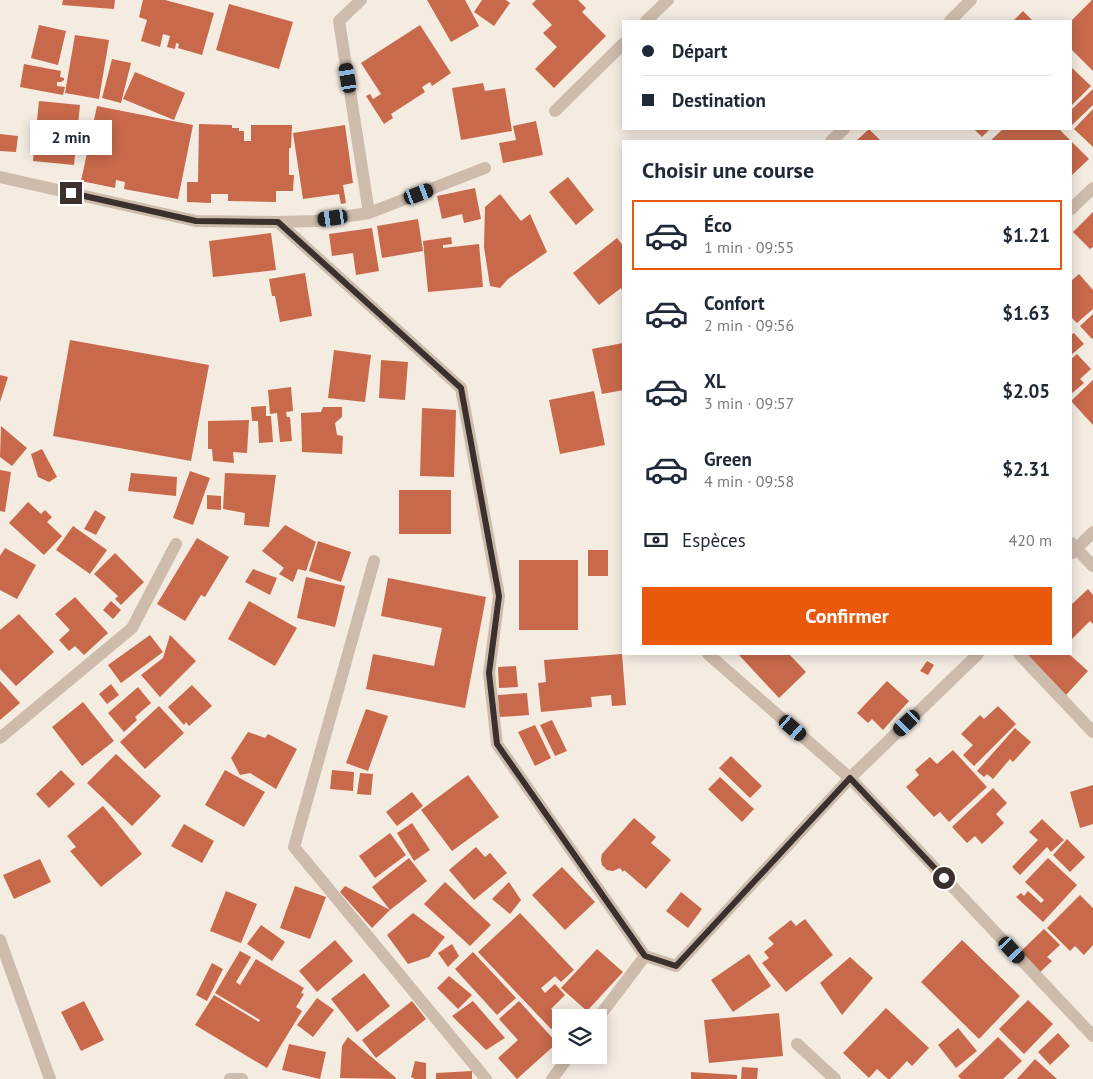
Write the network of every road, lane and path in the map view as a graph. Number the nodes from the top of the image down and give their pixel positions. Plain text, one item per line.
1 (361, 0) edge
2 (668, 0) edge
3 (971, 0) edge
4 (647, 20) edge
5 (951, 20) edge
6 (622, 45) edge
7 (555, 111) dead end
8 (843, 130) edge
9 (832, 140) edge
10 (485, 168) dead end
11 (0, 177) edge
12 (1093, 188) edge
13 (1072, 208) edge
14 (369, 213) junction
15 (278, 222) junction
16 (1093, 532) edge
17 (176, 544) dead end
18 (1073, 549) edge
19 (374, 561) dead end
20 (1093, 566) edge
21 (709, 655) edge
22 (977, 655) edge
23 (1020, 655) edge
24 (1093, 732) edge
25 (0, 738) edge
26 (850, 778) junction
27 (0, 940) edge
28 (645, 956) junction
29 (605, 1009) edge
30 (1093, 1036) edge
31 (797, 1044) dead end
32 (563, 1064) edge
33 (50, 1079) edge
34 (230, 1079) edge
35 (242, 1079) edge
36 (486, 1079) edge
37 (552, 1079) edge
38 (835, 1079) edge

1 - 14 street
2 - 4 street
3 - 5 street
6 - 7 street
8 - 9 street
10 - 14 street
11 - 15 street
12 - 13 street
14 - 15 street
15 - 28 street
16 - 18 street
17 - 25 street
18 - 20 street
19 - 36 street
21 - 26 street
22 - 26 street
23 - 24 street
26 - 28 street
26 - 30 street
27 - 33 street
28 - 29 street
31 - 38 street
32 - 37 street
34 - 35 street

